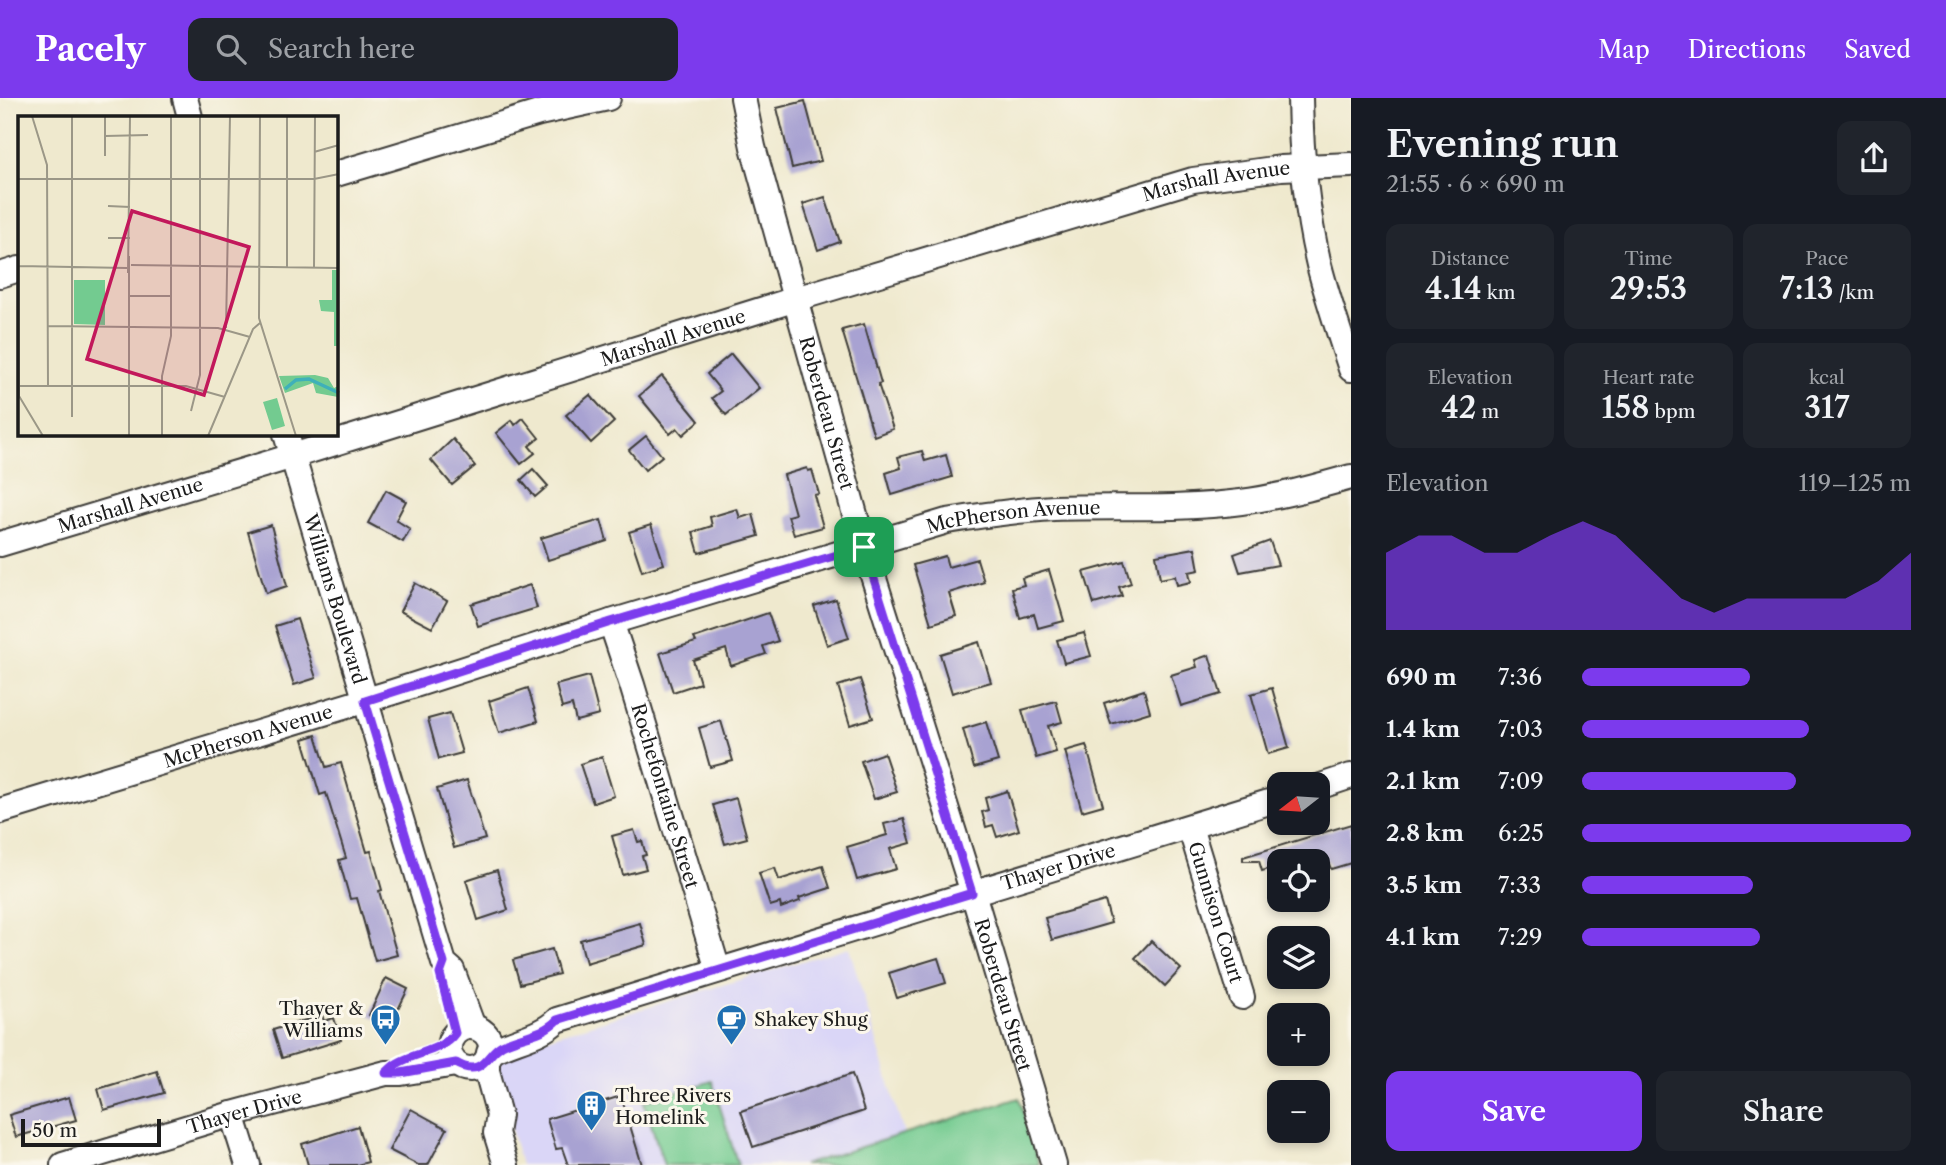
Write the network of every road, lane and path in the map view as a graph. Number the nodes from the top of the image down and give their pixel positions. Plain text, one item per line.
1 (185, 98) edge
2 (608, 98) edge
3 (743, 98) edge
4 (1300, 98) edge
5 (190, 116) edge
6 (1351, 164) edge
7 (1302, 166) junction
8 (338, 173) edge
9 (18, 269) edge
10 (0, 275) edge
11 (795, 299) junction
12 (1351, 369) edge
13 (338, 431) edge
14 (321, 436) edge
15 (290, 445) edge
16 (1351, 477) edge
17 (0, 544) edge
18 (864, 547) junction
19 (611, 622) junction
20 (365, 701) junction
21 (1351, 776) edge
22 (1330, 783) edge
23 (1267, 803) edge
24 (0, 811) edge
25 (1190, 827) junction
26 (972, 893) junction
27 (718, 970) junction
28 (1242, 997) dead end
29 (473, 1041) junction
30 (459, 1065) junction
31 (386, 1073) junction
32 (232, 1114) junction
33 (496, 1133) junction
34 (63, 1165) edge
35 (247, 1165) edge
36 (506, 1165) edge
37 (1054, 1165) edge

1 - 5 street
2 - 8 street
3 - 11 street, Roberdeau Street
4 - 7 street
6 - 7 street, Marshall Avenue
7 - 11 street, Marshall Avenue
7 - 12 street
9 - 10 street
11 - 13 street, Marshall Avenue
11 - 18 street, Roberdeau Street
14 - 15 street, Marshall Avenue
15 - 17 street, Marshall Avenue
15 - 20 street, Williams Boulevard
16 - 18 street, McPherson Avenue
18 - 19 street, McPherson Avenue
18 - 26 street, Roberdeau Street
19 - 20 street, McPherson Avenue
19 - 27 street, Rochefontaine Street
20 - 24 street, McPherson Avenue
20 - 29 street, Williams Boulevard
21 - 22 street
23 - 25 street, Thayer Drive
25 - 26 street, Thayer Drive
25 - 28 street, Gunnison Court
26 - 27 street, Thayer Drive
26 - 37 street, Roberdeau Street
27 - 29 street, Thayer Drive
29 - 30 street, Williams Boulevard
29 - 31 street, Thayer Drive
29 - 33 street, Williams Boulevard
30 - 31 street, Thayer Drive
30 - 33 street, Williams Boulevard
31 - 32 street, Thayer Drive
32 - 34 street, Thayer Drive
32 - 35 street
33 - 36 street, Williams Boulevard

